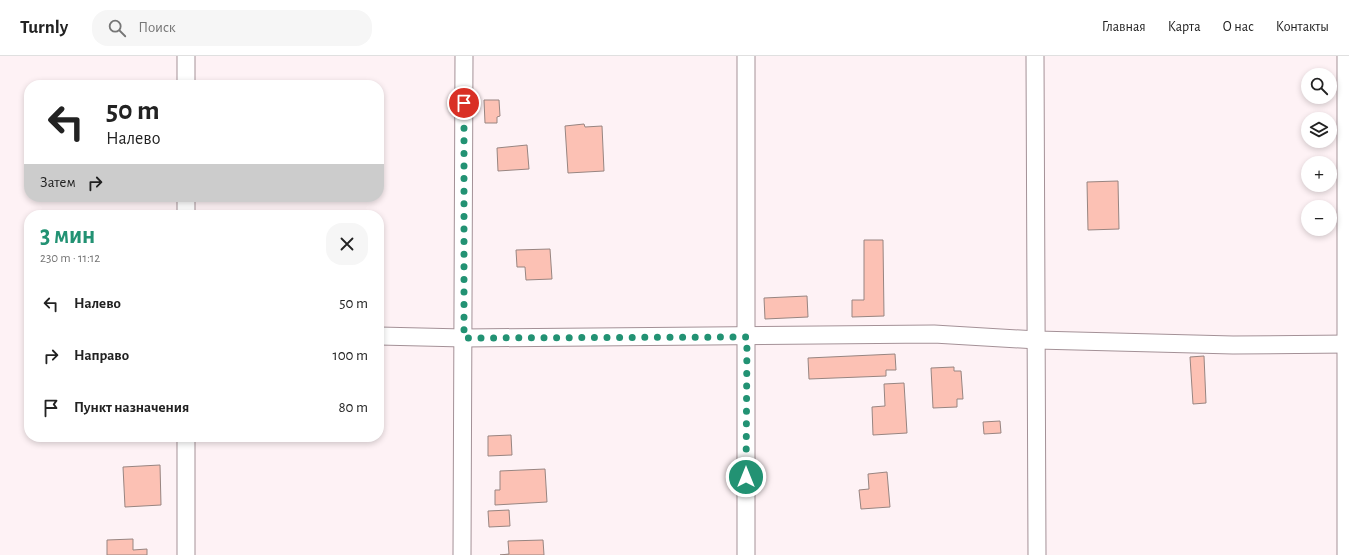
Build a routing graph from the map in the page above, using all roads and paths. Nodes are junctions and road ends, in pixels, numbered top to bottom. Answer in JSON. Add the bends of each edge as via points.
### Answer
{"nodes":[{"id":1,"x":186,"y":56,"type":"edge"},
{"id":2,"x":464,"y":56,"type":"edge"},
{"id":3,"x":746,"y":56,"type":"edge"},
{"id":4,"x":1035,"y":56,"type":"edge"},
{"id":5,"x":1346,"y":56,"type":"edge"},
{"id":6,"x":186,"y":80,"type":"edge"},
{"id":7,"x":384,"y":336,"type":"edge"},
{"id":8,"x":747,"y":337,"type":"junction"},
{"id":9,"x":464,"y":338,"type":"junction"},
{"id":10,"x":1037,"y":340,"type":"junction"},
{"id":11,"x":1348,"y":344,"type":"edge"},
{"id":12,"x":186,"y":442,"type":"edge"},
{"id":13,"x":186,"y":555,"type":"edge"},
{"id":14,"x":462,"y":555,"type":"edge"},
{"id":15,"x":746,"y":555,"type":"edge"},
{"id":16,"x":1037,"y":555,"type":"edge"},
{"id":17,"x":1346,"y":555,"type":"edge"}],
"edges":[{"from":1,"to":6,"type":"street"},
{"from":2,"to":9,"type":"street"},
{"from":3,"to":8,"type":"street"},
{"from":4,"to":10,"type":"street"},
{"from":5,"to":11,"type":"street"},
{"from":7,"to":9,"type":"street"},
{"from":8,"to":9,"type":"street"},
{"from":8,"to":10,"type":"street","via":[[934,334]]},
{"from":8,"to":15,"type":"street"},
{"from":9,"to":14,"type":"street"},
{"from":10,"to":11,"type":"street"},
{"from":10,"to":16,"type":"street"},
{"from":11,"to":17,"type":"street"},
{"from":12,"to":13,"type":"street"}]}
